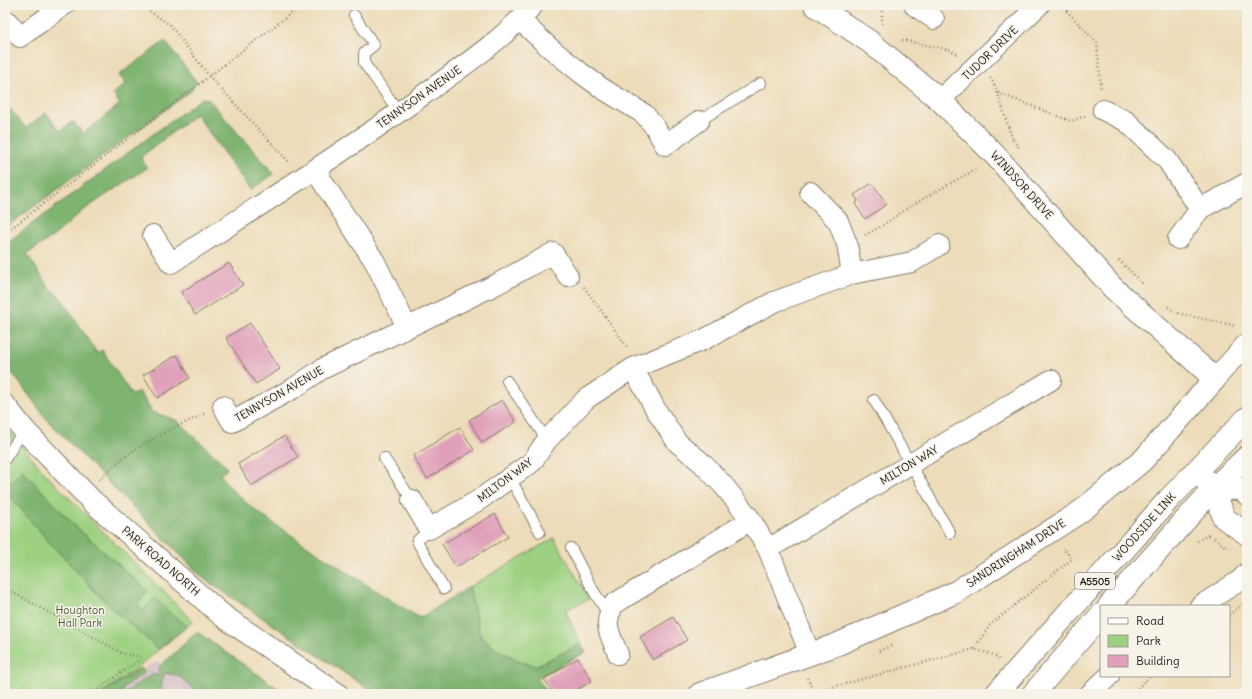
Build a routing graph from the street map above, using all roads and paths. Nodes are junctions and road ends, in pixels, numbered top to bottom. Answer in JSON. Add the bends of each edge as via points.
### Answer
{"nodes":[{"id":1,"x":64,"y":5,"type":"edge"},
{"id":2,"x":145,"y":5,"type":"edge"},
{"id":3,"x":302,"y":5,"type":"edge"},
{"id":4,"x":533,"y":5,"type":"edge"},
{"id":5,"x":815,"y":5,"type":"edge"},
{"id":6,"x":914,"y":5,"type":"edge"},
{"id":7,"x":1039,"y":5,"type":"edge"},
{"id":8,"x":1061,"y":5,"type":"edge"},
{"id":9,"x":354,"y":15,"type":"dead end"},
{"id":10,"x":934,"y":19,"type":"dead end"},
{"id":11,"x":520,"y":20,"type":"junction"},
{"id":12,"x":7,"y":21,"type":"dead end"},
{"id":13,"x":210,"y":77,"type":"junction"},
{"id":14,"x":761,"y":83,"type":"dead end"},
{"id":15,"x":998,"y":93,"type":"dead end"},
{"id":16,"x":940,"y":100,"type":"junction"},
{"id":17,"x":1103,"y":110,"type":"junction"},
{"id":18,"x":399,"y":112,"type":"junction"},
{"id":19,"x":699,"y":121,"type":"joint"},
{"id":20,"x":1013,"y":140,"type":"dead end"},
{"id":21,"x":1021,"y":150,"type":"dead end"},
{"id":22,"x":295,"y":168,"type":"dead end"},
{"id":23,"x":315,"y":170,"type":"junction"},
{"id":24,"x":1247,"y":183,"type":"edge"},
{"id":25,"x":810,"y":192,"type":"dead end"},
{"id":26,"x":1200,"y":209,"type":"junction"},
{"id":27,"x":5,"y":233,"type":"edge"},
{"id":28,"x":153,"y":235,"type":"dead end"},
{"id":29,"x":1178,"y":239,"type":"dead end"},
{"id":30,"x":939,"y":245,"type":"dead end"},
{"id":31,"x":1117,"y":258,"type":"dead end"},
{"id":32,"x":852,"y":274,"type":"junction"},
{"id":33,"x":568,"y":276,"type":"joint"},
{"id":34,"x":1147,"y":288,"type":"dead end"},
{"id":35,"x":1167,"y":306,"type":"dead end"},
{"id":36,"x":407,"y":326,"type":"junction"},
{"id":37,"x":1244,"y":335,"type":"edge"},
{"id":38,"x":633,"y":368,"type":"junction"},
{"id":39,"x":1216,"y":379,"type":"junction"},
{"id":40,"x":1050,"y":380,"type":"dead end"},
{"id":41,"x":506,"y":381,"type":"dead end"},
{"id":42,"x":874,"y":400,"type":"dead end"},
{"id":43,"x":5,"y":406,"type":"edge"},
{"id":44,"x":223,"y":406,"type":"joint"},
{"id":45,"x":1247,"y":418,"type":"edge"},
{"id":46,"x":24,"y":430,"type":"junction"},
{"id":47,"x":547,"y":440,"type":"junction"},
{"id":48,"x":1247,"y":456,"type":"edge"},
{"id":49,"x":384,"y":458,"type":"dead end"},
{"id":50,"x":5,"y":459,"type":"edge"},
{"id":51,"x":911,"y":464,"type":"junction"},
{"id":52,"x":1196,"y":471,"type":"junction"},
{"id":53,"x":510,"y":478,"type":"junction"},
{"id":54,"x":97,"y":482,"type":"dead end"},
{"id":55,"x":1214,"y":488,"type":"junction"},
{"id":56,"x":1247,"y":494,"type":"edge"},
{"id":57,"x":412,"y":500,"type":"joint"},
{"id":58,"x":751,"y":520,"type":"junction"},
{"id":59,"x":429,"y":529,"type":"junction"},
{"id":60,"x":540,"y":532,"type":"dead end"},
{"id":61,"x":950,"y":533,"type":"dead end"},
{"id":62,"x":1247,"y":534,"type":"edge"},
{"id":63,"x":1193,"y":543,"type":"dead end"},
{"id":64,"x":1062,"y":547,"type":"dead end"},
{"id":65,"x":571,"y":548,"type":"dead end"},
{"id":66,"x":768,"y":549,"type":"junction"},
{"id":67,"x":1233,"y":552,"type":"dead end"},
{"id":68,"x":1247,"y":573,"type":"edge"},
{"id":69,"x":5,"y":588,"type":"edge"},
{"id":70,"x":444,"y":589,"type":"dead end"},
{"id":71,"x":1247,"y":602,"type":"edge"},
{"id":72,"x":1110,"y":605,"type":"edge"},
{"id":73,"x":1202,"y":605,"type":"edge"},
{"id":74,"x":608,"y":614,"type":"junction"},
{"id":75,"x":1230,"y":614,"type":"edge"},
{"id":76,"x":1100,"y":616,"type":"edge"},
{"id":77,"x":974,"y":649,"type":"junction"},
{"id":78,"x":618,"y":654,"type":"dead end"},
{"id":79,"x":810,"y":654,"type":"junction"},
{"id":80,"x":1004,"y":662,"type":"dead end"},
{"id":81,"x":806,"y":677,"type":"dead end"},
{"id":82,"x":1108,"y":677,"type":"edge"},
{"id":83,"x":1149,"y":677,"type":"edge"},
{"id":84,"x":724,"y":689,"type":"edge"},
{"id":85,"x":91,"y":694,"type":"edge"},
{"id":86,"x":337,"y":694,"type":"edge"},
{"id":87,"x":700,"y":694,"type":"edge"},
{"id":88,"x":996,"y":694,"type":"edge"},
{"id":89,"x":1033,"y":694,"type":"edge"},
{"id":90,"x":1090,"y":694,"type":"edge"},
{"id":91,"x":1132,"y":694,"type":"edge"}],
"edges":[{"from":1,"to":12,"type":"street","via":[[20,37]]},
{"from":2,"to":13,"type":"path","via":[[148,10],[170,25]]},
{"from":3,"to":13,"type":"path"},
{"from":4,"to":11,"type":"street","name":"TENNYSON AVENUE"},
{"from":5,"to":16,"type":"street","name":"WINDSOR DRIVE","via":[[870,42]]},
{"from":6,"to":10,"type":"street"},
{"from":7,"to":16,"type":"street","name":"TUDOR DRIVE"},
{"from":8,"to":17,"type":"path","via":[[1097,43]]},
{"from":9,"to":18,"type":"lane","via":[[374,45],[364,53],[364,62]]},
{"from":11,"to":18,"type":"street","name":"TENNYSON AVENUE","via":[[479,54]]},
{"from":11,"to":19,"type":"street","via":[[550,48],[603,90],[644,114],[655,126],[665,145]]},
{"from":13,"to":22,"type":"path"},
{"from":13,"to":27,"type":"path"},
{"from":14,"to":19,"type":"lane"},
{"from":15,"to":17,"type":"path","via":[[1071,121]]},
{"from":16,"to":39,"type":"street","name":"WINDSOR DRIVE","via":[[1009,171],[1113,288]]},
{"from":17,"to":26,"type":"street","via":[[1126,122],[1167,160]]},
{"from":18,"to":23,"type":"street","name":"TENNYSON AVENUE"},
{"from":20,"to":21,"type":"path"},
{"from":23,"to":28,"type":"street","name":"TENNYSON AVENUE","via":[[171,263]]},
{"from":23,"to":36,"type":"street","via":[[375,262]]},
{"from":24,"to":26,"type":"street"},
{"from":25,"to":32,"type":"street","via":[[838,221],[847,244]]},
{"from":26,"to":29,"type":"street"},
{"from":30,"to":32,"type":"street","name":"MILTON WAY","via":[[912,262]]},
{"from":31,"to":34,"type":"path"},
{"from":32,"to":38,"type":"street","name":"MILTON WAY","via":[[774,302],[703,340]]},
{"from":33,"to":36,"type":"street","name":"TENNYSON AVENUE","via":[[553,253],[497,284]]},
{"from":33,"to":38,"type":"path","via":[[581,283],[630,351]]},
{"from":35,"to":37,"type":"path","via":[[1177,313]]},
{"from":36,"to":44,"type":"street","name":"TENNYSON AVENUE","via":[[322,369],[294,388],[232,422]]},
{"from":37,"to":39,"type":"street","name":"SANDRINGHAM DRIVE"},
{"from":38,"to":47,"type":"street","name":"MILTON WAY","via":[[586,399]]},
{"from":38,"to":58,"type":"street","via":[[656,410],[678,442],[724,486]]},
{"from":39,"to":79,"type":"street","name":"SANDRINGHAM DRIVE","via":[[1143,460],[1080,512],[956,592]]},
{"from":40,"to":51,"type":"street","name":"MILTON WAY"},
{"from":41,"to":47,"type":"lane"},
{"from":42,"to":51,"type":"lane"},
{"from":43,"to":46,"type":"street","name":"PARK ROAD NORTH"},
{"from":44,"to":54,"type":"path","via":[[146,441],[111,467]]},
{"from":45,"to":52,"type":"street","name":"WOODSIDE LINK","number":"A5505"},
{"from":46,"to":50,"type":"lane"},
{"from":46,"to":86,"type":"street","name":"PARK ROAD NORTH","via":[[92,501],[223,616]]},
{"from":47,"to":53,"type":"street","name":"MILTON WAY","via":[[532,462]]},
{"from":48,"to":55,"type":"street","number":"A5505"},
{"from":49,"to":57,"type":"lane"},
{"from":51,"to":61,"type":"lane"},
{"from":51,"to":66,"type":"street","name":"MILTON WAY"},
{"from":52,"to":55,"type":"street"},
{"from":52,"to":88,"type":"street","name":"WOODSIDE LINK","number":"A5505","via":[[1163,504]]},
{"from":53,"to":59,"type":"street","name":"MILTON WAY","via":[[479,500]]},
{"from":53,"to":60,"type":"lane"},
{"from":55,"to":56,"type":"street","via":[[1242,489]]},
{"from":55,"to":62,"type":"street","via":[[1224,518]]},
{"from":55,"to":72,"type":"street","number":"A5505"},
{"from":57,"to":59,"type":"street"},
{"from":58,"to":66,"type":"street"},
{"from":58,"to":74,"type":"street","via":[[614,604]]},
{"from":59,"to":70,"type":"lane","via":[[417,541]]},
{"from":63,"to":67,"type":"path","via":[[1210,534]]},
{"from":64,"to":77,"type":"path","via":[[1072,559],[990,625]]},
{"from":65,"to":74,"type":"lane","via":[[592,590]]},
{"from":66,"to":79,"type":"street"},
{"from":68,"to":73,"type":"street"},
{"from":69,"to":85,"type":"path","via":[[122,653],[142,658]]},
{"from":71,"to":75,"type":"path"},
{"from":74,"to":78,"type":"street","via":[[606,625]]},
{"from":76,"to":89,"type":"street"},
{"from":77,"to":80,"type":"path","via":[[994,655]]},
{"from":77,"to":81,"type":"path","via":[[814,692]]},
{"from":79,"to":84,"type":"street","name":"SANDRINGHAM DRIVE"},
{"from":82,"to":90,"type":"street"},
{"from":83,"to":91,"type":"path"},
{"from":84,"to":87,"type":"street","name":"SANDRINGHAM DRIVE"}]}
